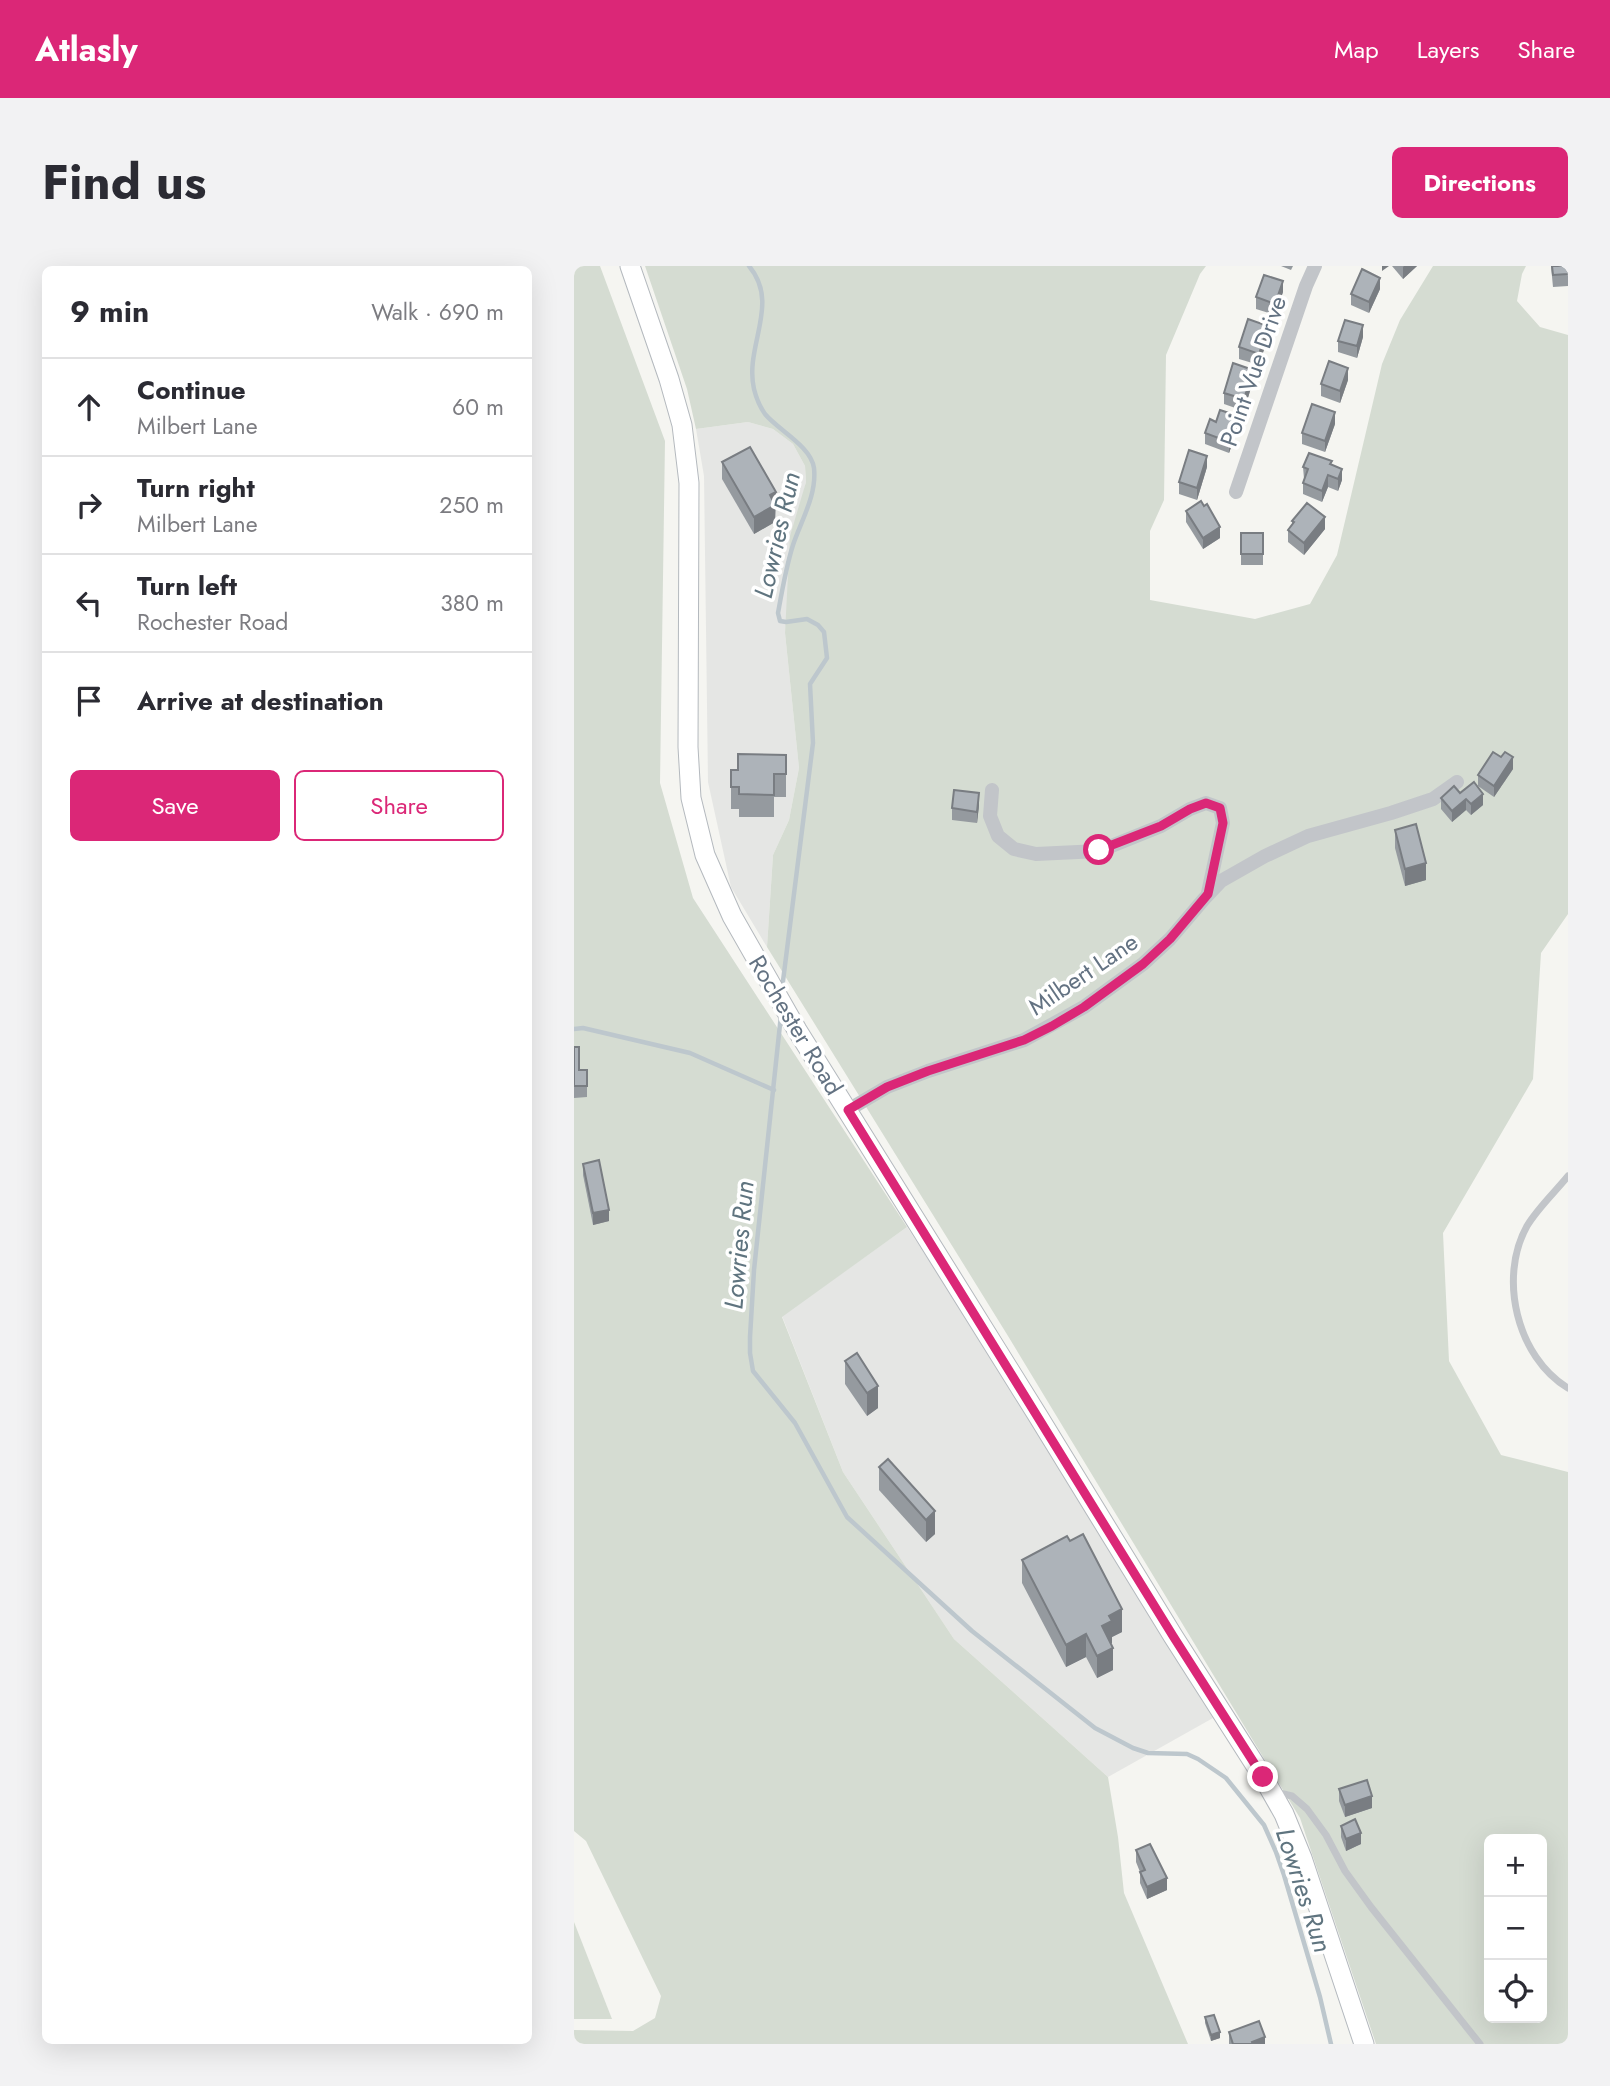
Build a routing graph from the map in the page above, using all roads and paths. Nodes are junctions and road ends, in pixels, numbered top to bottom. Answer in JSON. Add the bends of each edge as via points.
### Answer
{"nodes":[{"id":1,"x":630,"y":266,"type":"edge"},
{"id":2,"x":1315,"y":266,"type":"edge"},
{"id":3,"x":1236,"y":492,"type":"dead end"},
{"id":4,"x":1457,"y":782,"type":"dead end"},
{"id":5,"x":992,"y":790,"type":"dead end"},
{"id":6,"x":1208,"y":894,"type":"junction"},
{"id":7,"x":848,"y":1110,"type":"junction"},
{"id":8,"x":1568,"y":1176,"type":"edge"},
{"id":9,"x":1568,"y":1388,"type":"edge"},
{"id":10,"x":1271,"y":1791,"type":"junction"},
{"id":11,"x":1364,"y":2044,"type":"edge"},
{"id":12,"x":1480,"y":2044,"type":"edge"}],
"edges":[{"from":1,"to":7,"type":"street","name":"Rochester Road","via":[[682,425],[689,483],[688,747],[691,798],[705,855],[732,916]]},
{"from":2,"to":3,"type":"street","name":"Point Vue Drive"},
{"from":4,"to":6,"type":"street","name":"Milbert Lane","via":[[1433,799],[1308,836],[1221,881]]},
{"from":5,"to":6,"type":"street","name":"Milbert Lane","via":[[990,816],[998,836],[1014,849],[1036,854],[1099,850],[1206,803],[1220,808],[1223,823]]},
{"from":6,"to":7,"type":"street","name":"Milbert Lane","via":[[1143,964],[1073,1013],[1024,1040],[887,1087]]},
{"from":7,"to":10,"type":"street","name":"Rochester Road"},
{"from":8,"to":9,"type":"lane","via":[[1528,1226],[1513,1276],[1519,1323],[1533,1352],[1552,1378]]},
{"from":10,"to":11,"type":"street","name":"Rochester Road","via":[[1302,1858]]},
{"from":10,"to":12,"type":"lane","via":[[1292,1796],[1307,1809],[1371,1908]]}]}
